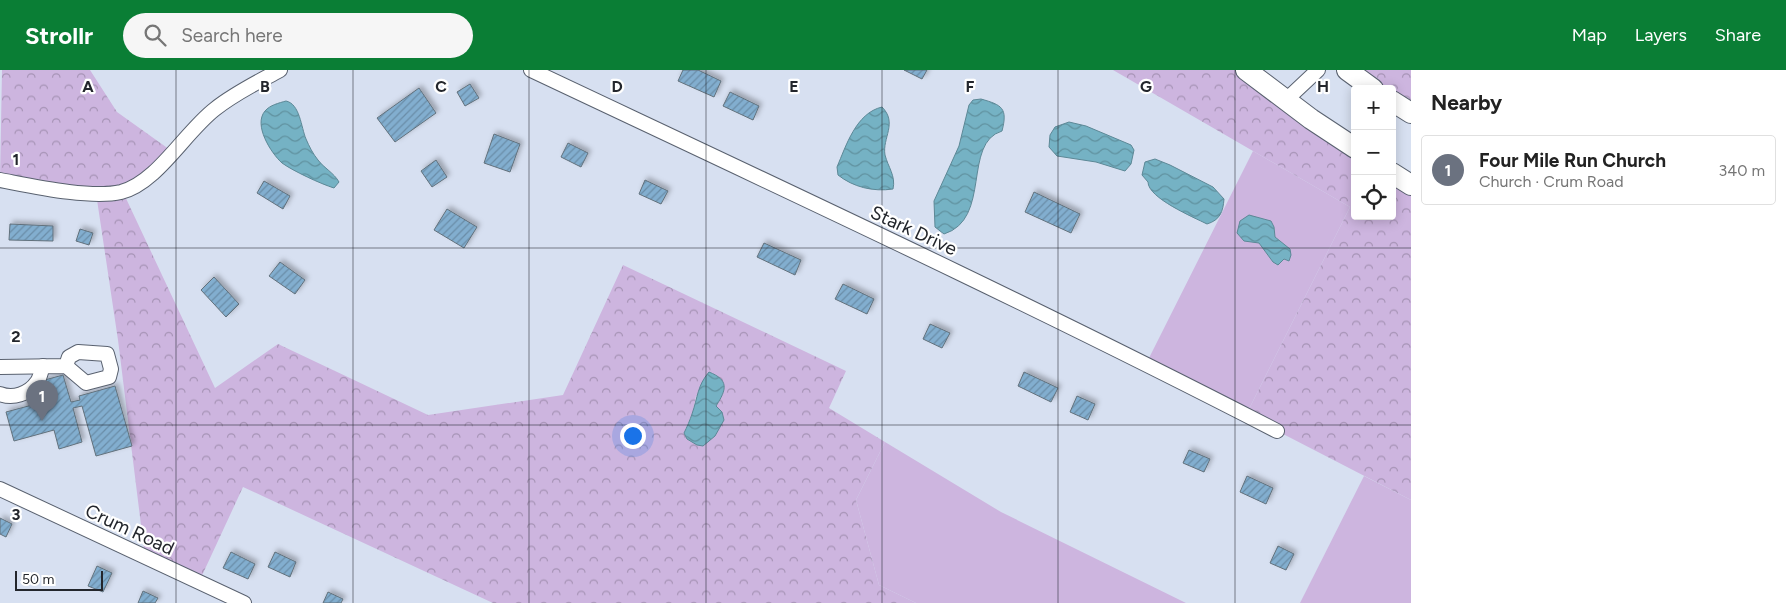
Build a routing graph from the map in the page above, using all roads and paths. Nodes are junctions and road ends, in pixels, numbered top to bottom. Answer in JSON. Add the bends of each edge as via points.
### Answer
{"nodes":[{"id":1,"x":280,"y":70,"type":"edge"},
{"id":2,"x":531,"y":70,"type":"edge"},
{"id":3,"x":1246,"y":70,"type":"edge"},
{"id":4,"x":1318,"y":70,"type":"edge"},
{"id":5,"x":1347,"y":70,"type":"edge"},
{"id":6,"x":1368,"y":85,"type":"edge"},
{"id":7,"x":1286,"y":100,"type":"junction"},
{"id":8,"x":1396,"y":104,"type":"edge"},
{"id":9,"x":1411,"y":113,"type":"edge"},
{"id":10,"x":1351,"y":145,"type":"edge"},
{"id":11,"x":1395,"y":175,"type":"edge"},
{"id":12,"x":0,"y":180,"type":"edge"},
{"id":13,"x":1411,"y":185,"type":"edge"},
{"id":14,"x":43,"y":366,"type":"junction"},
{"id":15,"x":66,"y":366,"type":"dead end"},
{"id":16,"x":0,"y":368,"type":"edge"},
{"id":17,"x":0,"y":394,"type":"edge"},
{"id":18,"x":1277,"y":430,"type":"dead end"},
{"id":19,"x":0,"y":489,"type":"edge"},
{"id":20,"x":239,"y":602,"type":"edge"}],
"edges":[{"from":1,"to":12,"type":"street","via":[[215,108],[186,135],[156,171],[122,192],[70,191]]},
{"from":2,"to":18,"type":"street","name":"Stark Drive","via":[[982,283]]},
{"from":3,"to":7,"type":"highway"},
{"from":4,"to":7,"type":"street"},
{"from":5,"to":6,"type":"highway"},
{"from":7,"to":10,"type":"highway"},
{"from":8,"to":9,"type":"highway"},
{"from":11,"to":13,"type":"highway"},
{"from":14,"to":15,"type":"street"},
{"from":14,"to":16,"type":"street"},
{"from":14,"to":17,"type":"street","via":[[38,381],[30,390],[18,395]]},
{"from":19,"to":20,"type":"street","name":"Crum Road"}]}
